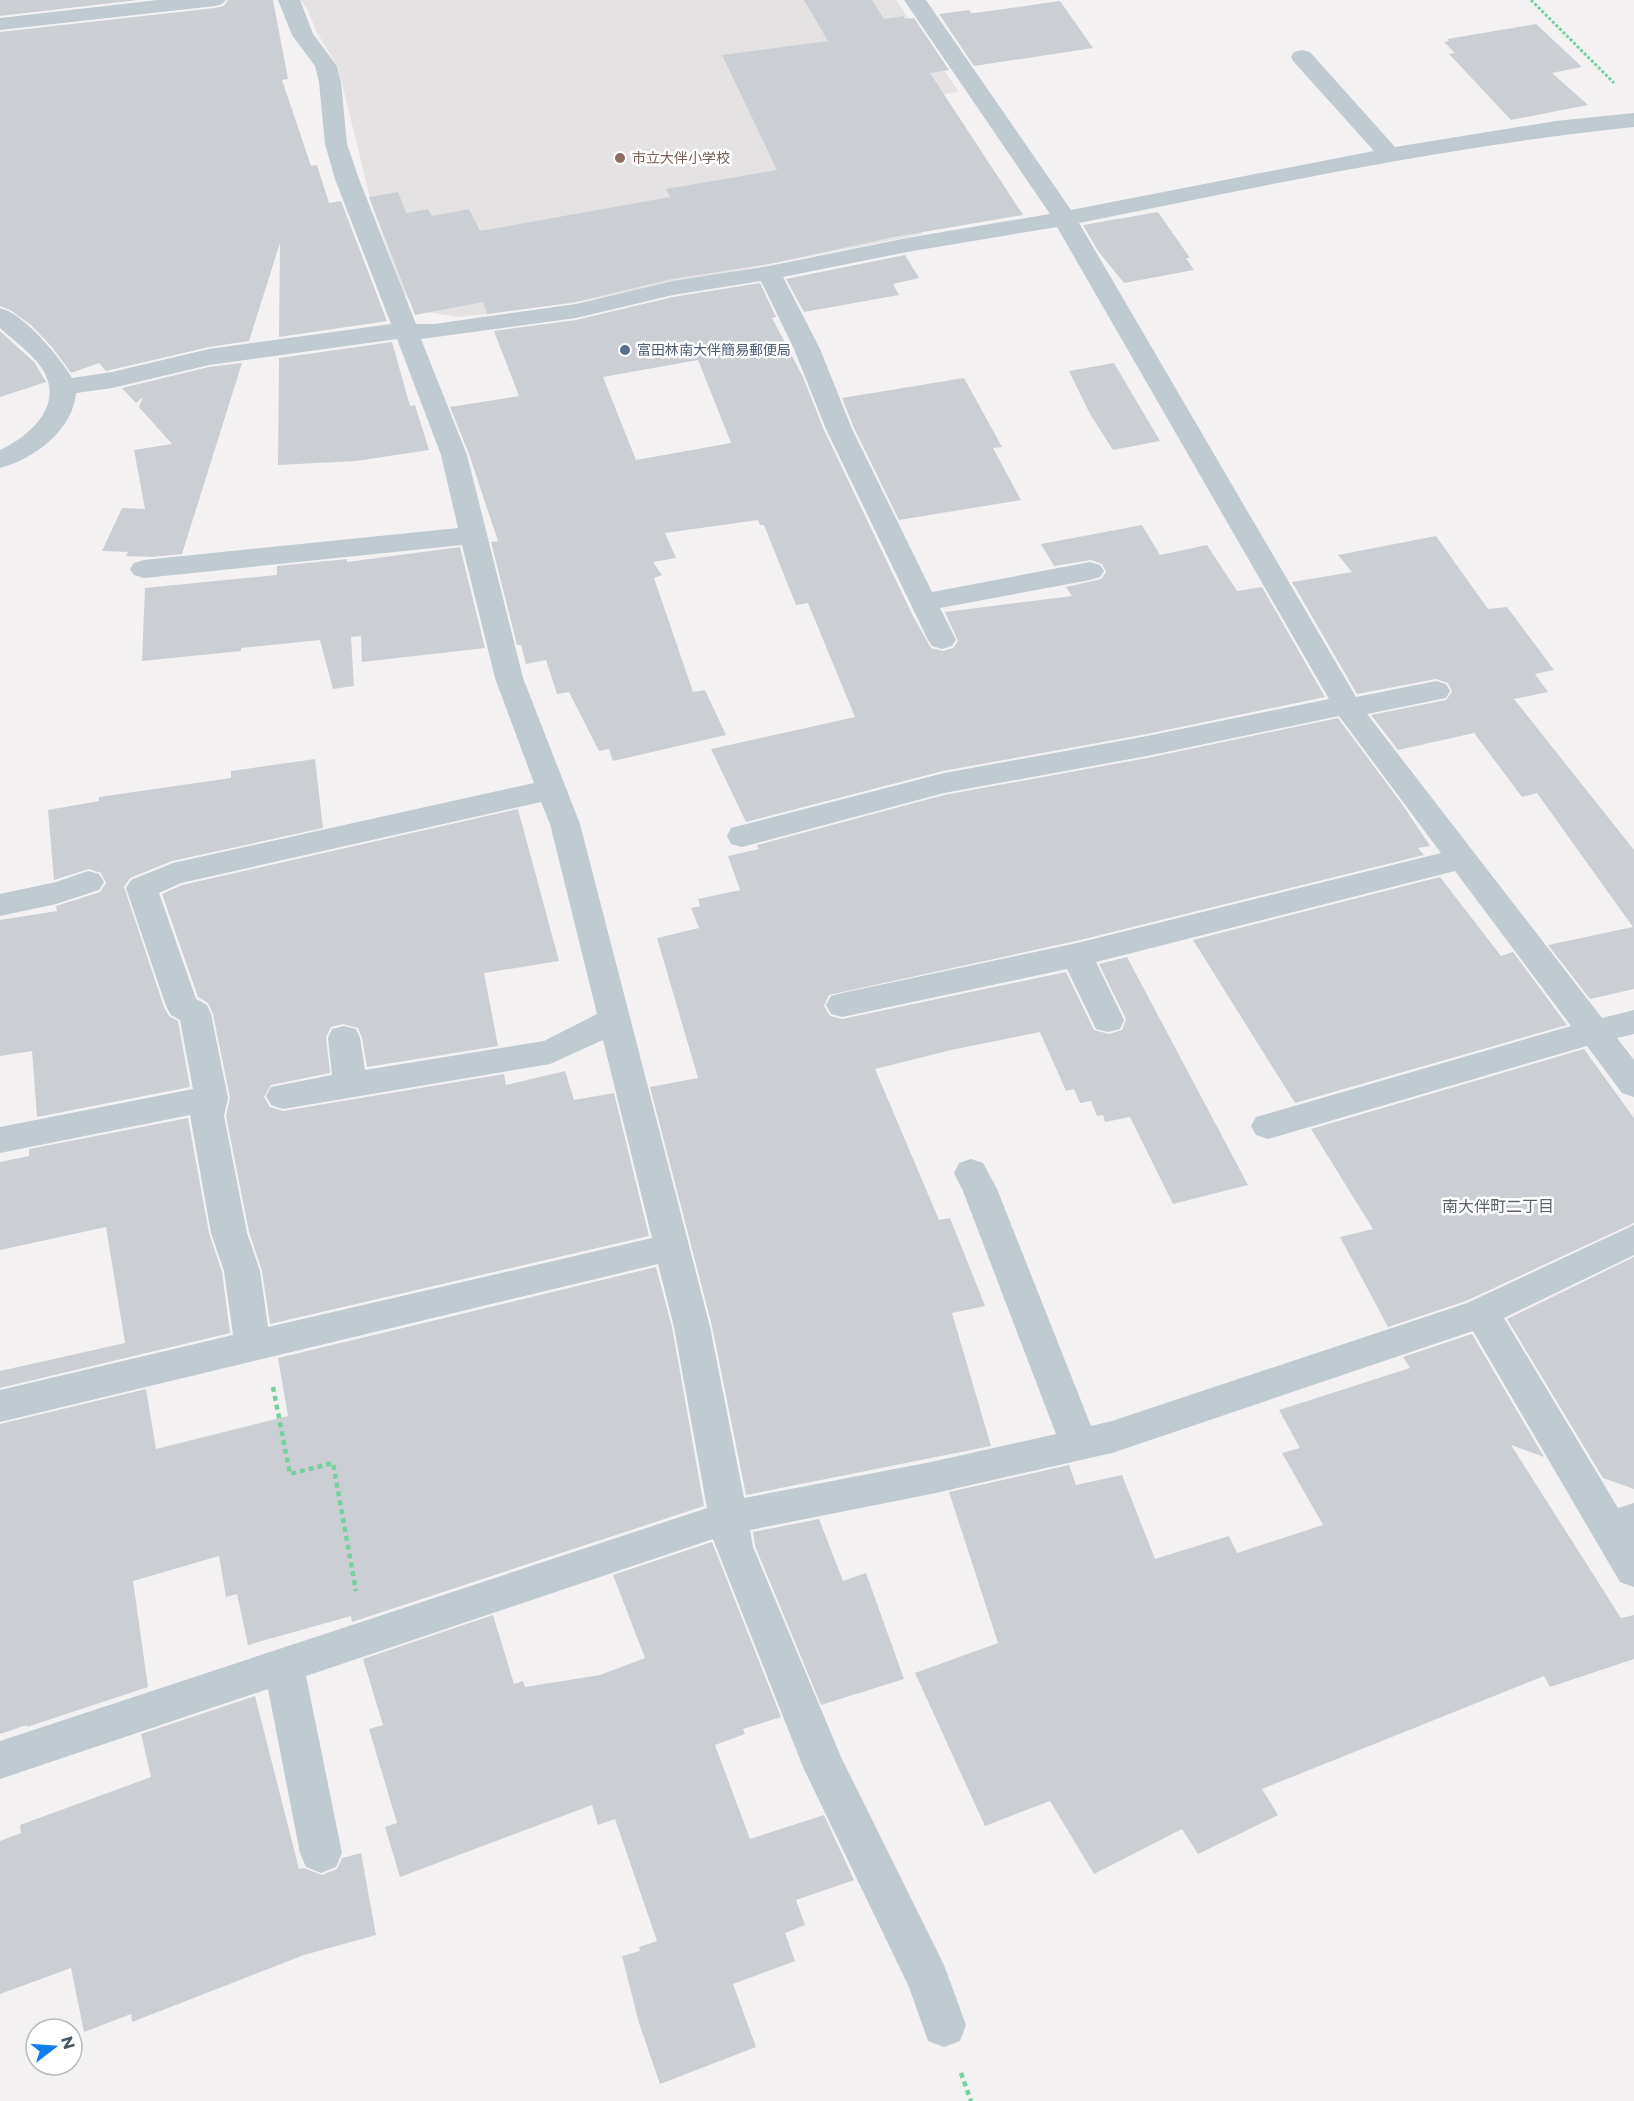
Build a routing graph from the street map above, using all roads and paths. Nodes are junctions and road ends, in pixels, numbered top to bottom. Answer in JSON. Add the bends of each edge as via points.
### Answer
{"nodes":[{"id":1,"x":215,"y":0,"type":"edge"},
{"id":2,"x":289,"y":0,"type":"edge"},
{"id":3,"x":915,"y":0,"type":"edge"},
{"id":4,"x":1530,"y":0,"type":"edge"},
{"id":5,"x":68,"y":8,"type":"edge"},
{"id":6,"x":0,"y":24,"type":"edge"},
{"id":7,"x":1302,"y":57,"type":"dead end"},
{"id":8,"x":1618,"y":87,"type":"dead end"},
{"id":9,"x":1634,"y":120,"type":"edge"},
{"id":10,"x":1390,"y":155,"type":"junction"},
{"id":11,"x":1064,"y":218,"type":"junction"},
{"id":12,"x":768,"y":273,"type":"junction"},
{"id":13,"x":0,"y":315,"type":"edge"},
{"id":14,"x":406,"y":332,"type":"junction"},
{"id":15,"x":63,"y":387,"type":"junction"},
{"id":16,"x":0,"y":460,"type":"edge"},
{"id":17,"x":473,"y":535,"type":"junction"},
{"id":18,"x":144,"y":569,"type":"dead end"},
{"id":19,"x":1090,"y":571,"type":"dead end"},
{"id":20,"x":924,"y":602,"type":"junction"},
{"id":21,"x":942,"y":640,"type":"dead end"},
{"id":22,"x":1436,"y":691,"type":"dead end"},
{"id":23,"x":1348,"y":707,"type":"junction"},
{"id":24,"x":552,"y":789,"type":"junction"},
{"id":25,"x":742,"y":836,"type":"dead end"},
{"id":26,"x":1461,"y":859,"type":"junction"},
{"id":27,"x":88,"y":882,"type":"dead end"},
{"id":28,"x":0,"y":904,"type":"edge"},
{"id":29,"x":1077,"y":955,"type":"junction"},
{"id":30,"x":842,"y":1005,"type":"dead end"},
{"id":31,"x":614,"y":1020,"type":"junction"},
{"id":32,"x":1108,"y":1020,"type":"dead end"},
{"id":33,"x":1634,"y":1022,"type":"edge"},
{"id":34,"x":1593,"y":1032,"type":"junction"},
{"id":35,"x":344,"y":1038,"type":"dead end"},
{"id":36,"x":350,"y":1084,"type":"junction"},
{"id":37,"x":1634,"y":1084,"type":"edge"},
{"id":38,"x":284,"y":1096,"type":"dead end"},
{"id":39,"x":211,"y":1098,"type":"junction"},
{"id":40,"x":1268,"y":1126,"type":"dead end"},
{"id":41,"x":0,"y":1140,"type":"edge"},
{"id":42,"x":971,"y":1173,"type":"dead end"},
{"id":43,"x":1634,"y":1239,"type":"edge"},
{"id":44,"x":672,"y":1247,"type":"junction"},
{"id":45,"x":1482,"y":1313,"type":"junction"},
{"id":46,"x":259,"y":1343,"type":"junction"},
{"id":47,"x":0,"y":1406,"type":"edge"},
{"id":48,"x":1079,"y":1444,"type":"junction"},
{"id":49,"x":728,"y":1518,"type":"junction"},
{"id":50,"x":1622,"y":1524,"type":"edge"},
{"id":51,"x":1634,"y":1570,"type":"edge"},
{"id":52,"x":365,"y":1639,"type":"junction"},
{"id":53,"x":284,"y":1666,"type":"junction"},
{"id":54,"x":0,"y":1760,"type":"edge"},
{"id":55,"x":321,"y":1853,"type":"dead end"},
{"id":56,"x":944,"y":2025,"type":"dead end"}],
"edges":[{"from":1,"to":5,"type":"street"},
{"from":2,"to":14,"type":"street","via":[[303,35],[326,66],[336,144],[346,179]]},
{"from":3,"to":11,"type":"street"},
{"from":4,"to":8,"type":"path"},
{"from":5,"to":6,"type":"street"},
{"from":7,"to":10,"type":"street"},
{"from":9,"to":10,"type":"street","via":[[1556,128]]},
{"from":10,"to":11,"type":"street"},
{"from":11,"to":12,"type":"street"},
{"from":11,"to":23,"type":"street"},
{"from":12,"to":14,"type":"street","via":[[674,288],[576,310]]},
{"from":12,"to":20,"type":"street"},
{"from":13,"to":15,"type":"street","via":[[51,364]]},
{"from":14,"to":15,"type":"street","via":[[209,357],[112,380]]},
{"from":14,"to":17,"type":"street","via":[[454,455]]},
{"from":15,"to":16,"type":"street","via":[[61,411],[42,434],[19,452]]},
{"from":17,"to":18,"type":"street"},
{"from":17,"to":24,"type":"street","via":[[509,678]]},
{"from":19,"to":20,"type":"street"},
{"from":20,"to":21,"type":"street"},
{"from":22,"to":23,"type":"street"},
{"from":23,"to":25,"type":"street","via":[[944,783]]},
{"from":23,"to":26,"type":"street"},
{"from":24,"to":31,"type":"street","via":[[565,824]]},
{"from":24,"to":39,"type":"street","via":[[173,874],[142,888],[182,1006],[195,1014]]},
{"from":26,"to":29,"type":"street"},
{"from":26,"to":34,"type":"street"},
{"from":27,"to":28,"type":"street","via":[[70,890]]},
{"from":29,"to":30,"type":"street"},
{"from":29,"to":32,"type":"street"},
{"from":31,"to":36,"type":"street","via":[[550,1052]]},
{"from":31,"to":44,"type":"street"},
{"from":33,"to":34,"type":"street"},
{"from":34,"to":37,"type":"street"},
{"from":34,"to":40,"type":"street"},
{"from":35,"to":36,"type":"street"},
{"from":36,"to":38,"type":"street"},
{"from":39,"to":41,"type":"street"},
{"from":39,"to":46,"type":"street","via":[[207,1116],[229,1233]]},
{"from":42,"to":48,"type":"street"},
{"from":43,"to":45,"type":"street"},
{"from":44,"to":46,"type":"street","via":[[320,1332]]},
{"from":44,"to":49,"type":"street","via":[[692,1327]]},
{"from":45,"to":48,"type":"street","via":[[1223,1401]]},
{"from":45,"to":50,"type":"street"},
{"from":46,"to":47,"type":"street"},
{"from":46,"to":52,"type":"path","via":[[290,1473],[333,1463]]},
{"from":48,"to":49,"type":"street"},
{"from":49,"to":52,"type":"street"},
{"from":49,"to":56,"type":"street","via":[[734,1547],[824,1767],[929,1980]]},
{"from":50,"to":51,"type":"street"},
{"from":52,"to":53,"type":"street"},
{"from":53,"to":54,"type":"street"},
{"from":53,"to":55,"type":"street"}]}
